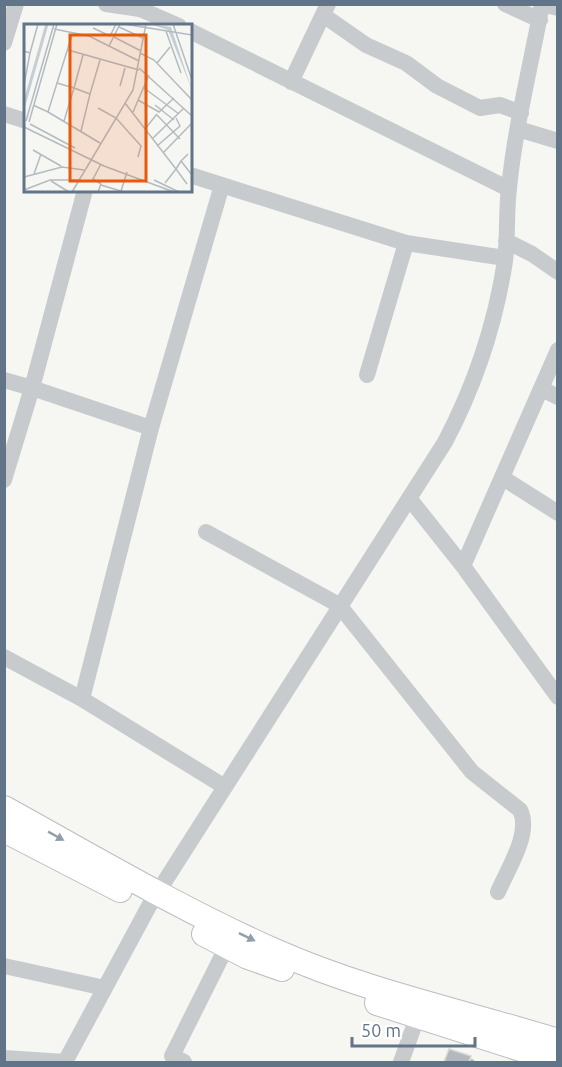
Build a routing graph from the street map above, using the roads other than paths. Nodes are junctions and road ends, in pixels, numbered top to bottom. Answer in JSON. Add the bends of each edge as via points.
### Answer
{"nodes":[{"id":1,"x":16,"y":4,"type":"edge"},
{"id":2,"x":106,"y":4,"type":"edge"},
{"id":3,"x":505,"y":4,"type":"edge"},
{"id":4,"x":558,"y":8,"type":"edge"},
{"id":5,"x":325,"y":10,"type":"edge"},
{"id":6,"x":540,"y":20,"type":"junction"},
{"id":7,"x":174,"y":24,"type":"edge"},
{"id":8,"x":192,"y":32,"type":"edge"},
{"id":9,"x":4,"y":43,"type":"edge"},
{"id":10,"x":291,"y":82,"type":"junction"},
{"id":11,"x":4,"y":114,"type":"edge"},
{"id":12,"x":24,"y":120,"type":"edge"},
{"id":13,"x":520,"y":121,"type":"junction"},
{"id":14,"x":558,"y":141,"type":"edge"},
{"id":15,"x":192,"y":176,"type":"edge"},
{"id":16,"x":222,"y":185,"type":"junction"},
{"id":17,"x":509,"y":189,"type":"junction"},
{"id":18,"x":84,"y":192,"type":"edge"},
{"id":19,"x":506,"y":241,"type":"junction"},
{"id":20,"x":406,"y":243,"type":"junction"},
{"id":21,"x":505,"y":258,"type":"junction"},
{"id":22,"x":558,"y":272,"type":"edge"},
{"id":23,"x":558,"y":350,"type":"edge"},
{"id":24,"x":367,"y":375,"type":"dead end"},
{"id":25,"x":4,"y":380,"type":"edge"},
{"id":26,"x":32,"y":388,"type":"junction"},
{"id":27,"x":542,"y":389,"type":"junction"},
{"id":28,"x":558,"y":397,"type":"edge"},
{"id":29,"x":151,"y":428,"type":"junction"},
{"id":30,"x":503,"y":478,"type":"junction"},
{"id":31,"x":4,"y":480,"type":"edge"},
{"id":32,"x":409,"y":498,"type":"junction"},
{"id":33,"x":558,"y":513,"type":"edge"},
{"id":34,"x":206,"y":532,"type":"dead end"},
{"id":35,"x":464,"y":566,"type":"junction"},
{"id":36,"x":339,"y":605,"type":"junction"},
{"id":37,"x":4,"y":657,"type":"edge"},
{"id":38,"x":555,"y":688,"type":"edge"},
{"id":39,"x":82,"y":699,"type":"junction"},
{"id":40,"x":225,"y":787,"type":"junction"},
{"id":41,"x":4,"y":807,"type":"edge"},
{"id":42,"x":4,"y":830,"type":"edge"},
{"id":43,"x":498,"y":892,"type":"dead end"},
{"id":44,"x":153,"y":899,"type":"junction"},
{"id":45,"x":227,"y":946,"type":"junction"},
{"id":46,"x":4,"y":966,"type":"edge"},
{"id":47,"x":105,"y":988,"type":"junction"},
{"id":48,"x":420,"y":1009,"type":"junction"},
{"id":49,"x":558,"y":1041,"type":"edge"},
{"id":50,"x":4,"y":1058,"type":"edge"},
{"id":51,"x":175,"y":1060,"type":"edge"},
{"id":52,"x":558,"y":1061,"type":"edge"},
{"id":53,"x":65,"y":1062,"type":"edge"},
{"id":54,"x":401,"y":1062,"type":"edge"}],
"edges":[{"from":1,"to":9,"type":"street"},
{"from":2,"to":7,"type":"street","via":[[140,9]]},
{"from":3,"to":6,"type":"street"},
{"from":4,"to":6,"type":"street","via":[[543,4]]},
{"from":5,"to":10,"type":"street"},
{"from":5,"to":13,"type":"street","via":[[360,41],[406,63],[437,86],[480,108],[500,105]]},
{"from":6,"to":13,"type":"street"},
{"from":8,"to":10,"type":"street"},
{"from":10,"to":17,"type":"street"},
{"from":11,"to":12,"type":"street"},
{"from":13,"to":14,"type":"street"},
{"from":13,"to":17,"type":"street"},
{"from":15,"to":16,"type":"street"},
{"from":16,"to":20,"type":"street"},
{"from":16,"to":29,"type":"street"},
{"from":17,"to":19,"type":"street"},
{"from":18,"to":26,"type":"street"},
{"from":19,"to":21,"type":"street"},
{"from":19,"to":22,"type":"street"},
{"from":20,"to":21,"type":"street"},
{"from":20,"to":24,"type":"street"},
{"from":21,"to":32,"type":"street","via":[[499,298],[477,374],[445,442]]},
{"from":23,"to":27,"type":"street"},
{"from":25,"to":26,"type":"street"},
{"from":26,"to":29,"type":"street"},
{"from":26,"to":31,"type":"street"},
{"from":27,"to":28,"type":"street"},
{"from":27,"to":30,"type":"street"},
{"from":29,"to":39,"type":"street"},
{"from":30,"to":33,"type":"street"},
{"from":30,"to":35,"type":"street"},
{"from":32,"to":35,"type":"street"},
{"from":32,"to":36,"type":"street"},
{"from":34,"to":36,"type":"street"},
{"from":35,"to":38,"type":"street"},
{"from":36,"to":40,"type":"street"},
{"from":36,"to":43,"type":"street","via":[[472,772],[524,817],[524,829]]},
{"from":37,"to":39,"type":"street"},
{"from":39,"to":40,"type":"street"},
{"from":40,"to":44,"type":"street"},
{"from":41,"to":44,"type":"street","one_way":true},
{"from":42,"to":44,"type":"street"},
{"from":44,"to":45,"type":"street"},
{"from":44,"to":47,"type":"street"},
{"from":44,"to":48,"type":"street","one_way":true},
{"from":45,"to":48,"type":"street","via":[[248,957]]},
{"from":45,"to":51,"type":"street"},
{"from":46,"to":47,"type":"street"},
{"from":47,"to":53,"type":"street"},
{"from":48,"to":49,"type":"street"},
{"from":48,"to":52,"type":"street"},
{"from":48,"to":54,"type":"street"},
{"from":50,"to":53,"type":"street"}]}
